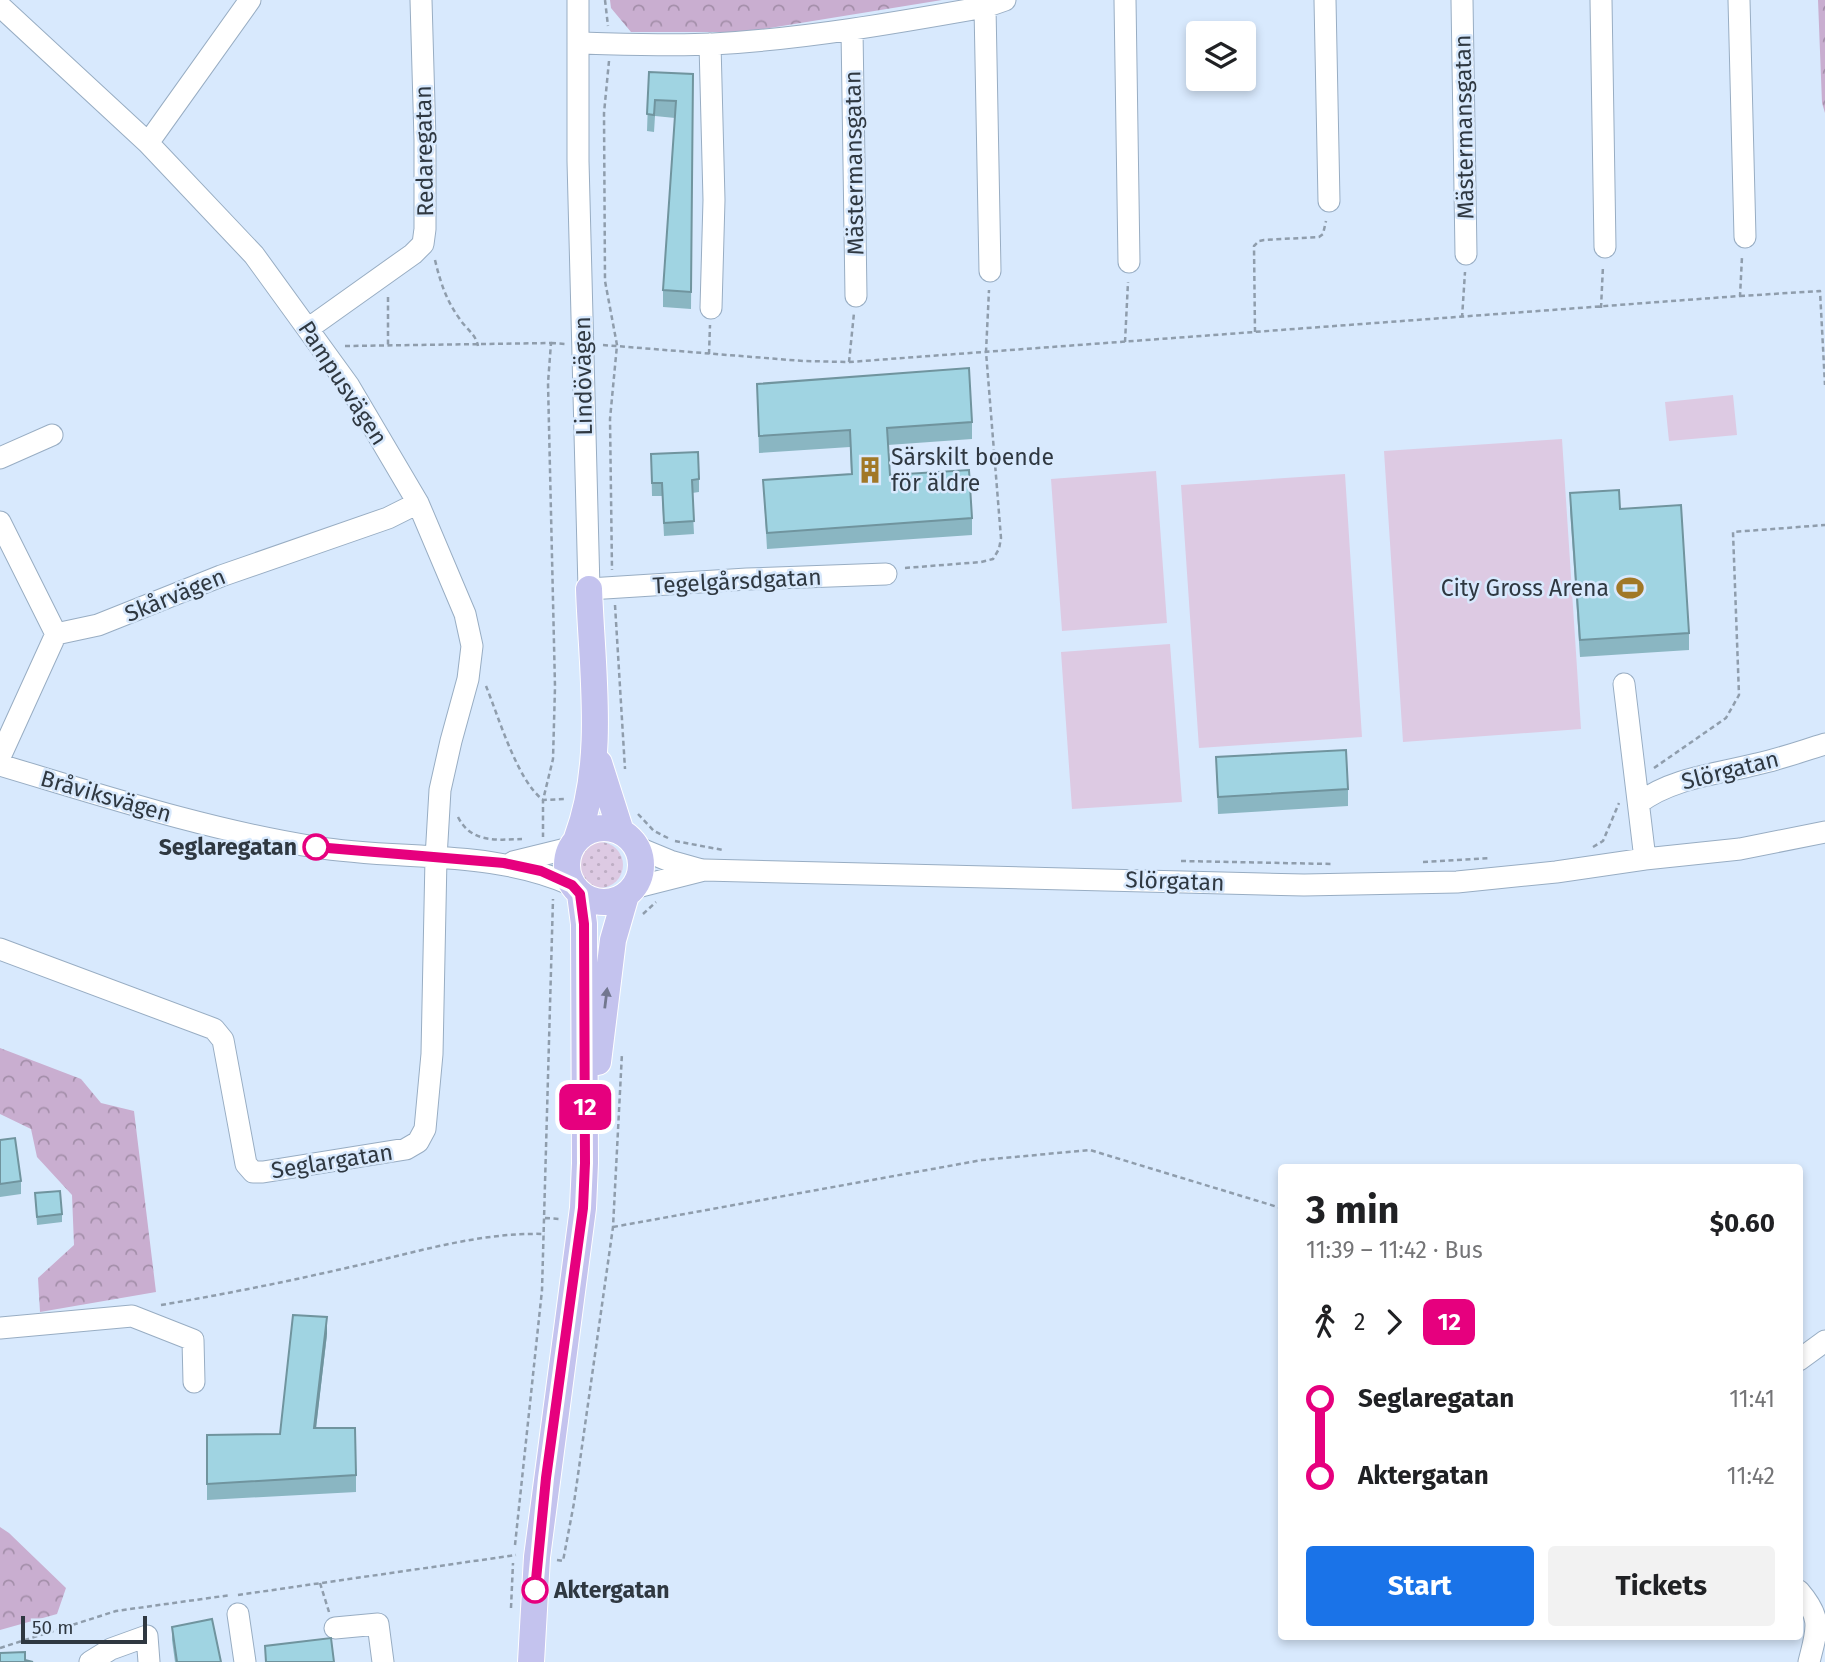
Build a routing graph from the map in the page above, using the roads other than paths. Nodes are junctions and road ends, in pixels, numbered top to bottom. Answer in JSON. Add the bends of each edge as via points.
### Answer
{"nodes":[{"id":1,"x":250,"y":0,"type":"edge"},
{"id":2,"x":421,"y":0,"type":"edge"},
{"id":3,"x":578,"y":0,"type":"edge"},
{"id":4,"x":1125,"y":0,"type":"edge"},
{"id":5,"x":1325,"y":0,"type":"edge"},
{"id":6,"x":1462,"y":0,"type":"edge"},
{"id":7,"x":1601,"y":0,"type":"edge"},
{"id":8,"x":1739,"y":0,"type":"edge"},
{"id":9,"x":995,"y":4,"type":"edge"},
{"id":10,"x":0,"y":6,"type":"edge"},
{"id":11,"x":852,"y":30,"type":"junction"},
{"id":12,"x":578,"y":43,"type":"junction"},
{"id":13,"x":710,"y":44,"type":"junction"},
{"id":14,"x":148,"y":143,"type":"junction"},
{"id":15,"x":1329,"y":201,"type":"road end"},
{"id":16,"x":1745,"y":237,"type":"road end"},
{"id":17,"x":1605,"y":247,"type":"road end"},
{"id":18,"x":1466,"y":254,"type":"road end"},
{"id":19,"x":1129,"y":262,"type":"road end"},
{"id":20,"x":990,"y":271,"type":"road end"},
{"id":21,"x":856,"y":296,"type":"road end"},
{"id":22,"x":710,"y":308,"type":"road end"},
{"id":23,"x":309,"y":328,"type":"junction"},
{"id":24,"x":52,"y":435,"type":"dead end"},
{"id":25,"x":0,"y":458,"type":"edge"},
{"id":26,"x":418,"y":503,"type":"junction"},
{"id":27,"x":0,"y":522,"type":"edge"},
{"id":28,"x":886,"y":574,"type":"road end"},
{"id":29,"x":601,"y":589,"type":"junction"},
{"id":30,"x":56,"y":634,"type":"junction"},
{"id":31,"x":1624,"y":684,"type":"dead end"},
{"id":32,"x":1825,"y":744,"type":"edge"},
{"id":33,"x":0,"y":757,"type":"edge"},
{"id":34,"x":0,"y":765,"type":"edge"},
{"id":35,"x":1637,"y":795,"type":"junction"},
{"id":36,"x":599,"y":798,"type":"junction"},
{"id":37,"x":1825,"y":832,"type":"edge"},
{"id":38,"x":629,"y":839,"type":"junction"},
{"id":39,"x":574,"y":843,"type":"junction"},
{"id":40,"x":436,"y":858,"type":"junction"},
{"id":41,"x":1645,"y":859,"type":"junction"},
{"id":42,"x":504,"y":863,"type":"junction"},
{"id":43,"x":704,"y":870,"type":"junction"},
{"id":44,"x":630,"y":891,"type":"junction"},
{"id":45,"x":568,"y":892,"type":"junction"},
{"id":46,"x":0,"y":948,"type":"edge"},
{"id":47,"x":585,"y":1163,"type":"junction"},
{"id":48,"x":0,"y":1328,"type":"edge"},
{"id":49,"x":1825,"y":1341,"type":"edge"},
{"id":50,"x":1803,"y":1357,"type":"edge"},
{"id":51,"x":194,"y":1382,"type":"dead end"},
{"id":52,"x":1803,"y":1596,"type":"edge"},
{"id":53,"x":238,"y":1614,"type":"dead end"},
{"id":54,"x":335,"y":1629,"type":"road end"},
{"id":55,"x":533,"y":1653,"type":"edge"},
{"id":56,"x":90,"y":1662,"type":"edge"},
{"id":57,"x":149,"y":1662,"type":"edge"},
{"id":58,"x":245,"y":1662,"type":"edge"},
{"id":59,"x":383,"y":1662,"type":"edge"},
{"id":60,"x":1809,"y":1662,"type":"edge"}],
"edges":[{"from":1,"to":14,"type":"street"},
{"from":2,"to":23,"type":"street","name":"Redaregatan","via":[[423,244]]},
{"from":3,"to":12,"type":"street","name":"Lindövägen"},
{"from":4,"to":19,"type":"street"},
{"from":5,"to":15,"type":"street"},
{"from":6,"to":18,"type":"street","name":"Mästermansgatan"},
{"from":7,"to":17,"type":"street"},
{"from":8,"to":16,"type":"street"},
{"from":9,"to":11,"type":"street"},
{"from":9,"to":20,"type":"street"},
{"from":10,"to":14,"type":"street","name":"Pampusvägen"},
{"from":11,"to":13,"type":"street"},
{"from":11,"to":21,"type":"street","name":"Mästermansgatan"},
{"from":12,"to":13,"type":"street"},
{"from":12,"to":29,"type":"street","name":"Lindövägen","via":[[583,344]]},
{"from":13,"to":22,"type":"street","via":[[714,200]]},
{"from":14,"to":23,"type":"street","name":"Pampusvägen","via":[[254,255]]},
{"from":23,"to":26,"type":"street","name":"Pampusvägen"},
{"from":24,"to":25,"type":"street"},
{"from":26,"to":30,"type":"street","name":"Skårvägen","via":[[98,625]]},
{"from":26,"to":40,"type":"street","name":"Pampusvägen","via":[[465,614],[472,646],[440,790]]},
{"from":27,"to":30,"type":"street"},
{"from":28,"to":29,"type":"street","name":"Tegelgårsdgatan"},
{"from":29,"to":36,"type":"main road","name":"Lindövägen","via":[[595,752]]},
{"from":30,"to":33,"type":"street"},
{"from":31,"to":35,"type":"street"},
{"from":32,"to":35,"type":"street","name":"Slörgatan"},
{"from":34,"to":40,"type":"street","name":"Bråviksvägen","via":[[200,824],[316,847]]},
{"from":35,"to":41,"type":"street"},
{"from":36,"to":38,"type":"main road","name":"Lindövägen"},
{"from":36,"to":39,"type":"main road"},
{"from":37,"to":41,"type":"street","name":"Slörgatan","via":[[1740,849]]},
{"from":38,"to":39,"type":"main road","via":[[599,828],[587,831]]},
{"from":38,"to":43,"type":"street","name":"Slörgatan","via":[[670,860]]},
{"from":38,"to":44,"type":"main road","via":[[641,868]]},
{"from":39,"to":42,"type":"street","name":"Bråviksvägen"},
{"from":39,"to":45,"type":"main road","via":[[567,860]]},
{"from":40,"to":42,"type":"street","name":"Bråviksvägen"},
{"from":40,"to":46,"type":"street","name":"Seglargatan","via":[[432,1054],[425,1129],[407,1149],[253,1171],[246,1164],[223,1040],[214,1029]]},
{"from":41,"to":43,"type":"street","name":"Slörgatan","via":[[1457,882],[1304,885]]},
{"from":42,"to":45,"type":"street","name":"Bråviksvägen","via":[[541,871]]},
{"from":43,"to":44,"type":"street","name":"Slörgatan"},
{"from":44,"to":45,"type":"main road","via":[[615,901],[603,902]]},
{"from":47,"to":44,"type":"main road","one_way":true,"via":[[613,940]]},
{"from":45,"to":47,"type":"main road","via":[[584,924]]},
{"from":47,"to":55,"type":"main road","via":[[583,1208],[526,1556]]},
{"from":48,"to":51,"type":"street","via":[[132,1316],[193,1340]]},
{"from":49,"to":50,"type":"street"},
{"from":52,"to":60,"type":"street","via":[[1813,1608],[1816,1632]]},
{"from":53,"to":58,"type":"street"},
{"from":54,"to":59,"type":"street","via":[[378,1624]]},
{"from":56,"to":57,"type":"street","via":[[147,1636]]}]}
